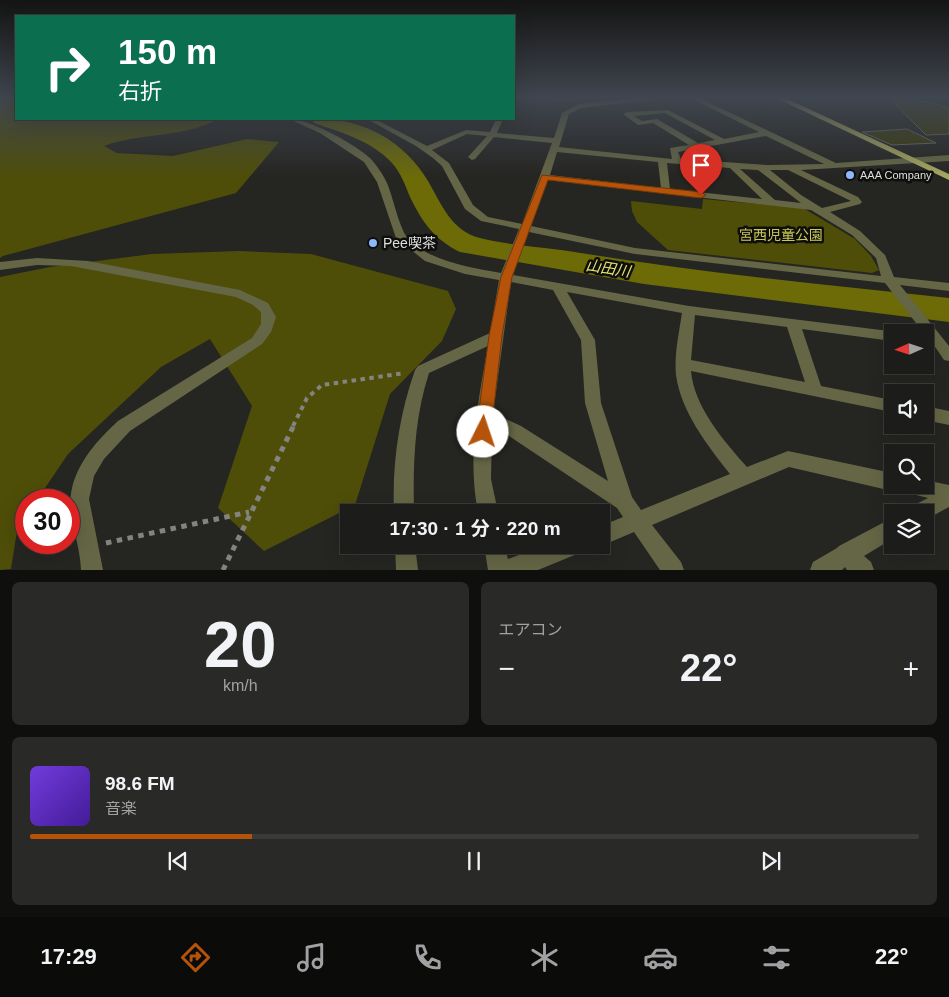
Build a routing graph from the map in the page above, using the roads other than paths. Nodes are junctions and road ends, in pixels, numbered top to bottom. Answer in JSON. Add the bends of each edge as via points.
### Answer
{"nodes":[{"id":1,"x":304,"y":124,"type":"edge"},
{"id":2,"x":379,"y":124,"type":"edge"},
{"id":3,"x":497,"y":124,"type":"edge"},
{"id":4,"x":562,"y":124,"type":"edge"},
{"id":5,"x":658,"y":124,"type":"edge"},
{"id":6,"x":690,"y":124,"type":"edge"},
{"id":7,"x":746,"y":124,"type":"edge"},
{"id":8,"x":834,"y":124,"type":"edge"},
{"id":9,"x":493,"y":134,"type":"junction"},
{"id":10,"x":768,"y":134,"type":"junction"},
{"id":11,"x":722,"y":141,"type":"junction"},
{"id":12,"x":555,"y":145,"type":"junction"},
{"id":13,"x":697,"y":146,"type":"junction"},
{"id":14,"x":426,"y":149,"type":"junction"},
{"id":15,"x":472,"y":158,"type":"dead end"},
{"id":16,"x":908,"y":158,"type":"junction"},
{"id":17,"x":949,"y":158,"type":"edge"},
{"id":18,"x":662,"y":159,"type":"junction"},
{"id":19,"x":677,"y":161,"type":"junction"},
{"id":20,"x":731,"y":165,"type":"junction"},
{"id":21,"x":834,"y":166,"type":"junction"},
{"id":22,"x":760,"y":167,"type":"junction"},
{"id":23,"x":788,"y":168,"type":"junction"},
{"id":24,"x":545,"y":177,"type":"junction"},
{"id":25,"x":949,"y":177,"type":"edge"},
{"id":26,"x":666,"y":191,"type":"junction"},
{"id":27,"x":772,"y":203,"type":"junction"},
{"id":28,"x":819,"y":210,"type":"junction"},
{"id":29,"x":524,"y":232,"type":"junction"},
{"id":30,"x":0,"y":266,"type":"edge"},
{"id":31,"x":508,"y":272,"type":"junction"},
{"id":32,"x":892,"y":283,"type":"junction"},
{"id":33,"x":557,"y":286,"type":"junction"},
{"id":34,"x":949,"y":287,"type":"edge"},
{"id":35,"x":689,"y":310,"type":"junction"},
{"id":36,"x":793,"y":323,"type":"junction"},
{"id":37,"x":884,"y":335,"type":"edge"},
{"id":38,"x":496,"y":336,"type":"junction"},
{"id":39,"x":935,"y":339,"type":"edge"},
{"id":40,"x":949,"y":356,"type":"edge"},
{"id":41,"x":684,"y":364,"type":"junction"},
{"id":42,"x":815,"y":390,"type":"junction"},
{"id":43,"x":884,"y":404,"type":"edge"},
{"id":44,"x":934,"y":415,"type":"edge"},
{"id":45,"x":484,"y":416,"type":"junction"},
{"id":46,"x":949,"y":418,"type":"edge"},
{"id":47,"x":744,"y":478,"type":"junction"},
{"id":48,"x":884,"y":480,"type":"edge"},
{"id":49,"x":934,"y":492,"type":"edge"},
{"id":50,"x":949,"y":496,"type":"edge"},
{"id":51,"x":624,"y":502,"type":"junction"},
{"id":52,"x":404,"y":504,"type":"edge"},
{"id":53,"x":487,"y":504,"type":"edge"},
{"id":54,"x":934,"y":505,"type":"edge"},
{"id":55,"x":639,"y":522,"type":"junction"},
{"id":56,"x":884,"y":532,"type":"edge"},
{"id":57,"x":610,"y":533,"type":"edge"},
{"id":58,"x":846,"y":553,"type":"junction"},
{"id":59,"x":406,"y":554,"type":"edge"},
{"id":60,"x":496,"y":554,"type":"edge"},
{"id":61,"x":552,"y":554,"type":"edge"},
{"id":62,"x":92,"y":570,"type":"edge"},
{"id":63,"x":407,"y":570,"type":"edge"},
{"id":64,"x":499,"y":570,"type":"edge"},
{"id":65,"x":508,"y":570,"type":"edge"},
{"id":66,"x":673,"y":570,"type":"edge"},
{"id":67,"x":821,"y":570,"type":"edge"},
{"id":68,"x":863,"y":570,"type":"edge"}],
"edges":[{"from":1,"to":31,"type":"street","via":[[323,131],[367,160],[382,182],[402,238],[422,254],[470,271]]},
{"from":2,"to":14,"type":"street"},
{"from":3,"to":9,"type":"street"},
{"from":4,"to":12,"type":"street"},
{"from":5,"to":13,"type":"street"},
{"from":6,"to":11,"type":"street"},
{"from":7,"to":10,"type":"street"},
{"from":8,"to":16,"type":"main road"},
{"from":9,"to":12,"type":"street"},
{"from":9,"to":14,"type":"street","via":[[463,133]]},
{"from":9,"to":15,"type":"street"},
{"from":10,"to":11,"type":"street"},
{"from":10,"to":21,"type":"street"},
{"from":11,"to":13,"type":"street"},
{"from":12,"to":18,"type":"street"},
{"from":12,"to":24,"type":"street"},
{"from":13,"to":19,"type":"street","via":[[673,150]]},
{"from":14,"to":29,"type":"street","via":[[446,165],[469,207],[485,219]]},
{"from":16,"to":17,"type":"street"},
{"from":16,"to":21,"type":"street"},
{"from":16,"to":25,"type":"main road"},
{"from":18,"to":19,"type":"street"},
{"from":18,"to":26,"type":"street"},
{"from":19,"to":20,"type":"street"},
{"from":20,"to":22,"type":"street"},
{"from":20,"to":27,"type":"street"},
{"from":21,"to":23,"type":"street"},
{"from":22,"to":23,"type":"street"},
{"from":22,"to":28,"type":"street","via":[[798,198]]},
{"from":23,"to":28,"type":"street","via":[[857,202]]},
{"from":24,"to":26,"type":"street"},
{"from":24,"to":29,"type":"street"},
{"from":26,"to":27,"type":"street"},
{"from":27,"to":28,"type":"street"},
{"from":28,"to":32,"type":"street","via":[[856,232],[881,257]]},
{"from":29,"to":31,"type":"street"},
{"from":29,"to":32,"type":"street","via":[[635,251]]},
{"from":30,"to":62,"type":"street","via":[[57,260],[102,268],[240,294],[259,302],[270,315],[265,332],[257,341],[124,426],[93,458],[84,476],[81,495]]},
{"from":31,"to":33,"type":"street"},
{"from":31,"to":38,"type":"street"},
{"from":32,"to":34,"type":"street"},
{"from":32,"to":39,"type":"street"},
{"from":33,"to":35,"type":"street"},
{"from":33,"to":51,"type":"street","via":[[588,340],[593,403]]},
{"from":35,"to":36,"type":"street"},
{"from":35,"to":41,"type":"street"},
{"from":36,"to":37,"type":"street"},
{"from":36,"to":42,"type":"street"},
{"from":38,"to":45,"type":"street"},
{"from":38,"to":52,"type":"street","via":[[423,370],[408,425]]},
{"from":39,"to":40,"type":"street"},
{"from":41,"to":42,"type":"street"},
{"from":41,"to":47,"type":"street","via":[[684,377],[700,414]]},
{"from":42,"to":43,"type":"street"},
{"from":44,"to":46,"type":"street"},
{"from":45,"to":51,"type":"street","via":[[515,431]]},
{"from":45,"to":53,"type":"street","via":[[482,479]]},
{"from":47,"to":48,"type":"street","via":[[788,459]]},
{"from":47,"to":55,"type":"street"},
{"from":49,"to":50,"type":"street"},
{"from":50,"to":54,"type":"street"},
{"from":51,"to":55,"type":"street"},
{"from":55,"to":57,"type":"street"},
{"from":55,"to":66,"type":"street"},
{"from":56,"to":58,"type":"street"},
{"from":58,"to":67,"type":"street"},
{"from":58,"to":68,"type":"street"},
{"from":59,"to":63,"type":"street"},
{"from":60,"to":64,"type":"street"},
{"from":61,"to":65,"type":"street"}]}
